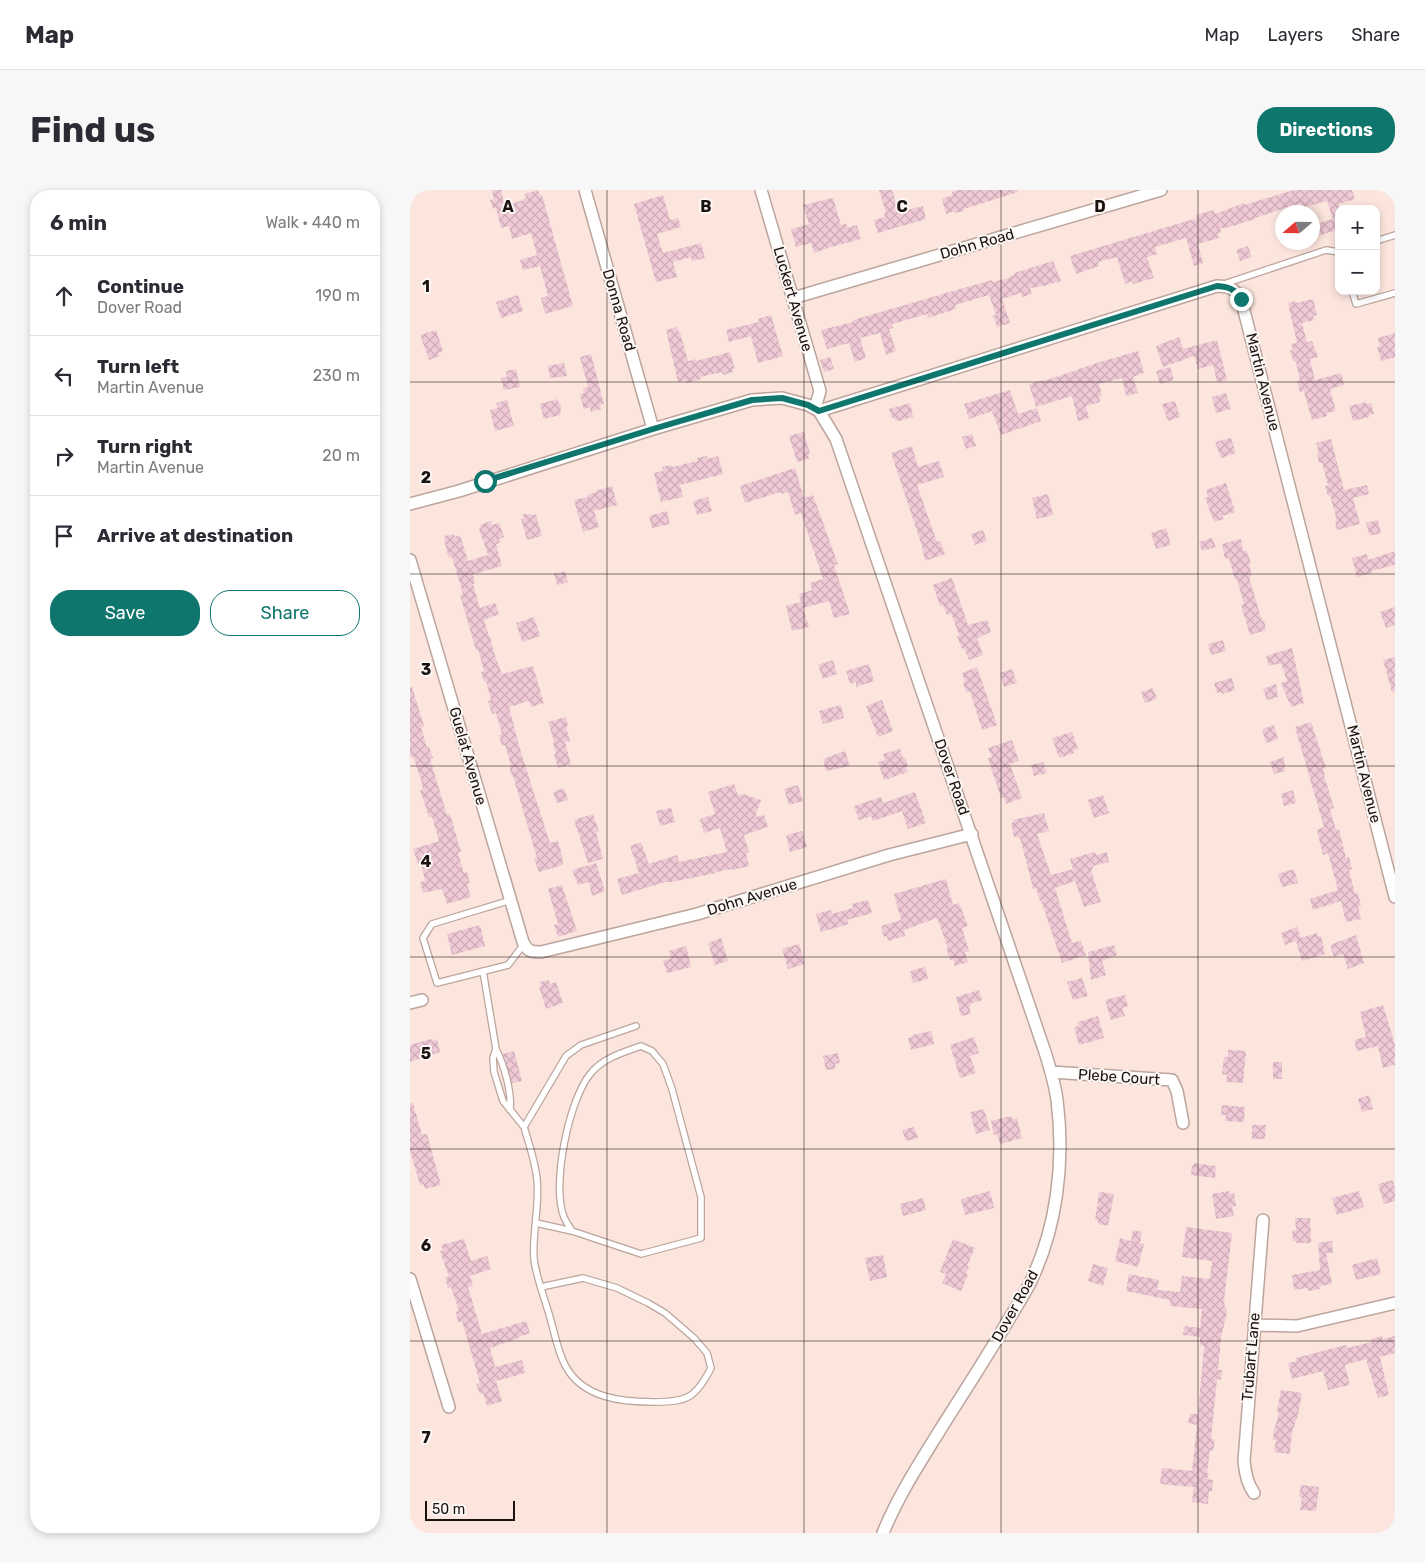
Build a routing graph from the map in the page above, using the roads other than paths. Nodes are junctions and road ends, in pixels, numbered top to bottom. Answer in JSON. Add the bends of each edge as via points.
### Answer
{"nodes":[{"id":1,"x":585,"y":190,"type":"edge"},
{"id":2,"x":761,"y":190,"type":"edge"},
{"id":3,"x":1161,"y":190,"type":"edge"},
{"id":4,"x":1395,"y":235,"type":"edge"},
{"id":5,"x":1380,"y":240,"type":"edge"},
{"id":6,"x":1335,"y":251,"type":"edge"},
{"id":7,"x":1217,"y":286,"type":"junction"},
{"id":8,"x":1395,"y":293,"type":"edge"},
{"id":9,"x":1353,"y":295,"type":"edge"},
{"id":10,"x":793,"y":298,"type":"junction"},
{"id":11,"x":817,"y":410,"type":"junction"},
{"id":12,"x":653,"y":429,"type":"junction"},
{"id":13,"x":410,"y":504,"type":"edge"},
{"id":14,"x":410,"y":560,"type":"edge"},
{"id":15,"x":972,"y":834,"type":"junction"},
{"id":16,"x":1395,"y":897,"type":"edge"},
{"id":17,"x":511,"y":900,"type":"junction"},
{"id":18,"x":527,"y":947,"type":"junction"},
{"id":19,"x":483,"y":971,"type":"junction"},
{"id":20,"x":422,"y":1000,"type":"dead end"},
{"id":21,"x":410,"y":1003,"type":"edge"},
{"id":22,"x":636,"y":1026,"type":"dead end"},
{"id":23,"x":1051,"y":1072,"type":"junction"},
{"id":24,"x":1183,"y":1123,"type":"dead end"},
{"id":25,"x":524,"y":1127,"type":"junction"},
{"id":26,"x":1264,"y":1220,"type":"dead end"},
{"id":27,"x":536,"y":1223,"type":"junction"},
{"id":28,"x":572,"y":1231,"type":"junction"},
{"id":29,"x":410,"y":1279,"type":"edge"},
{"id":30,"x":541,"y":1286,"type":"junction"},
{"id":31,"x":1395,"y":1303,"type":"edge"},
{"id":32,"x":1254,"y":1325,"type":"junction"},
{"id":33,"x":449,"y":1407,"type":"dead end"},
{"id":34,"x":1254,"y":1493,"type":"dead end"},
{"id":35,"x":883,"y":1533,"type":"edge"}],
"edges":[{"from":1,"to":12,"type":"street","name":"Donna Road"},
{"from":2,"to":10,"type":"street","name":"Luckert Avenue"},
{"from":3,"to":10,"type":"street","name":"Dohn Road"},
{"from":4,"to":5,"type":"lane"},
{"from":6,"to":7,"type":"lane","via":[[1326,250]]},
{"from":7,"to":11,"type":"street"},
{"from":7,"to":16,"type":"street","name":"Martin Avenue","via":[[1228,286],[1241,299]]},
{"from":8,"to":9,"type":"lane","via":[[1356,304]]},
{"from":10,"to":11,"type":"street","name":"Luckert Avenue","via":[[820,391]]},
{"from":11,"to":12,"type":"street","via":[[782,398],[752,400]]},
{"from":11,"to":15,"type":"street","name":"Dover Road","via":[[844,457]]},
{"from":12,"to":13,"type":"street"},
{"from":14,"to":17,"type":"street","name":"Guelat Avenue"},
{"from":15,"to":18,"type":"street","name":"Dohn Avenue","via":[[889,855],[697,914],[541,952]]},
{"from":15,"to":23,"type":"street","name":"Dover Road"},
{"from":17,"to":18,"type":"street","name":"Guelat Avenue"},
{"from":17,"to":19,"type":"lane","via":[[432,924],[424,938],[437,983]]},
{"from":18,"to":19,"type":"lane","via":[[508,965]]},
{"from":19,"to":25,"type":"lane","via":[[496,1049],[494,1072],[503,1101]]},
{"from":20,"to":21,"type":"street"},
{"from":22,"to":25,"type":"lane","via":[[581,1045],[566,1056]]},
{"from":23,"to":24,"type":"street","name":"Plebe Court","via":[[1172,1080]]},
{"from":23,"to":35,"type":"street","name":"Dover Road","via":[[1057,1099],[1060,1151],[1052,1219],[1042,1255],[1029,1286],[905,1486]]},
{"from":25,"to":27,"type":"lane","via":[[537,1180]]},
{"from":26,"to":32,"type":"street","name":"Trubart Lane"},
{"from":27,"to":28,"type":"lane"},
{"from":27,"to":30,"type":"lane","via":[[534,1260]]},
{"from":28,"to":28,"type":"lane","via":[[641,1254],[701,1238],[701,1197],[672,1089],[663,1064],[652,1050],[641,1046],[602,1063],[591,1072],[577,1096],[560,1173],[564,1217]]},
{"from":29,"to":33,"type":"street"},
{"from":30,"to":30,"type":"lane","via":[[564,1364],[574,1380],[594,1393],[619,1401],[675,1402],[693,1395],[704,1382],[711,1368],[706,1353],[665,1313],[617,1288],[583,1278]]},
{"from":31,"to":32,"type":"street","via":[[1297,1326]]},
{"from":32,"to":34,"type":"street","name":"Trubart Lane","via":[[1244,1461],[1244,1471]]}]}
